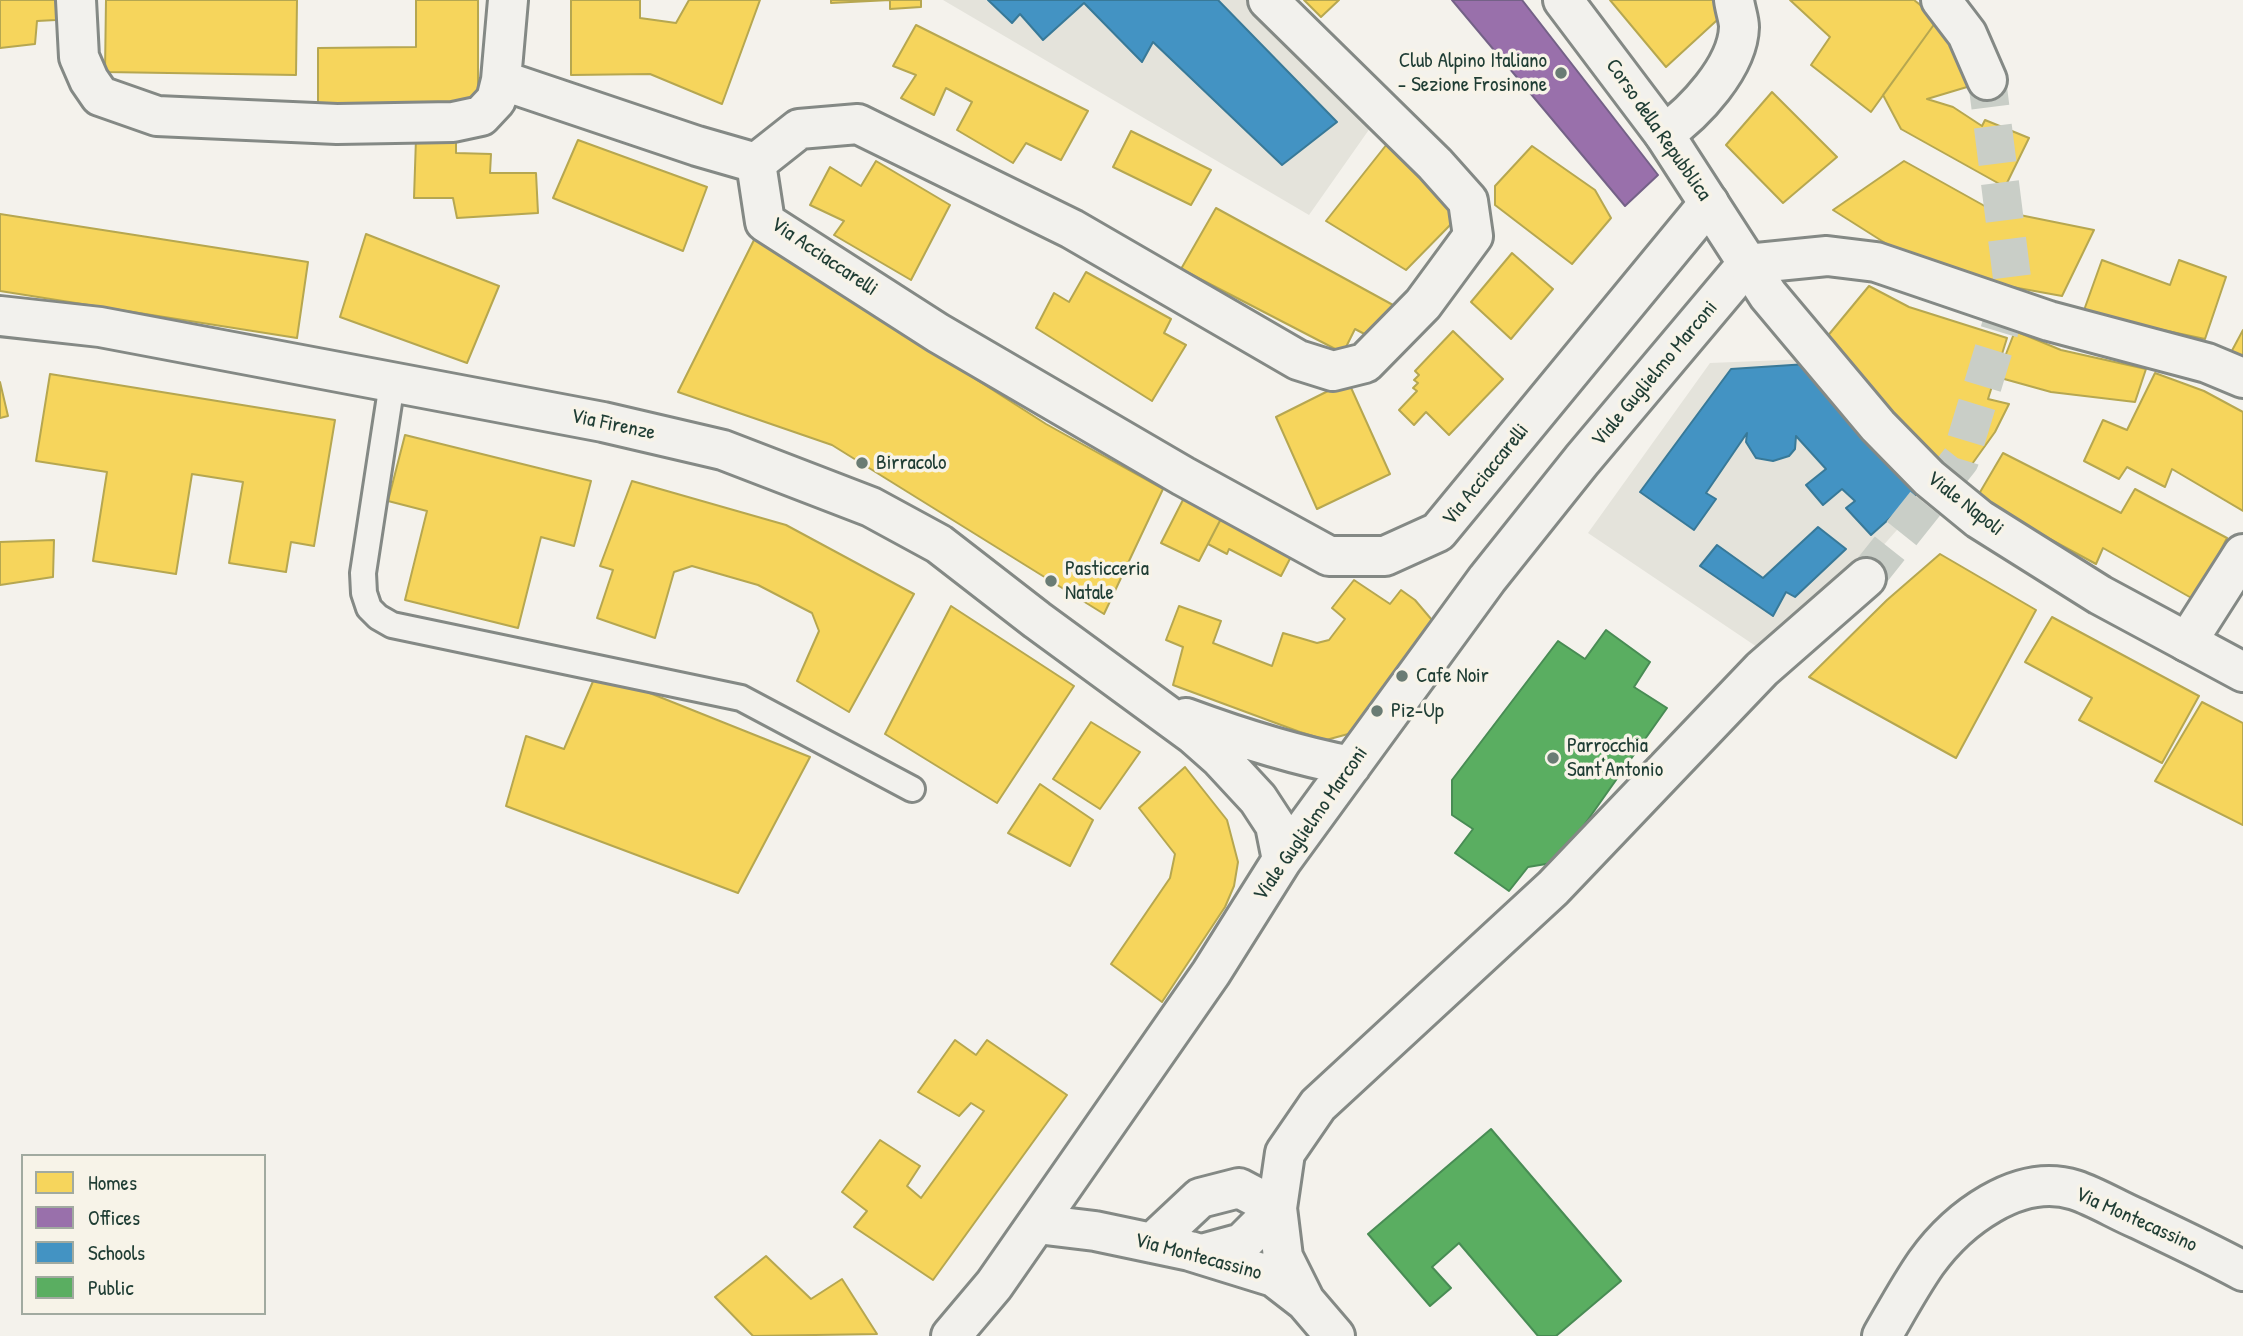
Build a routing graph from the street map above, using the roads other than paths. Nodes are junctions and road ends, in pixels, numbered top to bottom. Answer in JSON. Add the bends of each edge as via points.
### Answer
{"nodes":[{"id":1,"x":76,"y":0,"type":"edge"},
{"id":2,"x":508,"y":0,"type":"edge"},
{"id":3,"x":1268,"y":0,"type":"edge"},
{"id":4,"x":1563,"y":0,"type":"edge"},
{"id":5,"x":1734,"y":0,"type":"edge"},
{"id":6,"x":1941,"y":0,"type":"edge"},
{"id":7,"x":501,"y":80,"type":"junction"},
{"id":8,"x":1987,"y":80,"type":"tunnel mouth"},
{"id":9,"x":1664,"y":134,"type":"junction"},
{"id":10,"x":756,"y":163,"type":"junction"},
{"id":11,"x":1709,"y":203,"type":"junction"},
{"id":12,"x":1747,"y":264,"type":"junction"},
{"id":13,"x":0,"y":316,"type":"edge"},
{"id":14,"x":2243,"y":378,"type":"edge"},
{"id":15,"x":392,"y":383,"type":"junction"},
{"id":16,"x":2243,"y":554,"type":"edge"},
{"id":17,"x":1866,"y":578,"type":"tunnel mouth"},
{"id":18,"x":2187,"y":642,"type":"junction"},
{"id":19,"x":2243,"y":672,"type":"edge"},
{"id":20,"x":1157,"y":708,"type":"junction"},
{"id":21,"x":1351,"y":765,"type":"junction"},
{"id":22,"x":912,"y":789,"type":"dead end"},
{"id":23,"x":1282,"y":860,"type":"junction"},
{"id":24,"x":1277,"y":1208,"type":"junction"},
{"id":25,"x":1037,"y":1223,"type":"junction"},
{"id":26,"x":1152,"y":1243,"type":"junction"},
{"id":27,"x":1202,"y":1254,"type":"junction"},
{"id":28,"x":2243,"y":1271,"type":"edge"},
{"id":29,"x":1306,"y":1300,"type":"junction"},
{"id":30,"x":951,"y":1336,"type":"edge"},
{"id":31,"x":1335,"y":1336,"type":"edge"},
{"id":32,"x":1882,"y":1336,"type":"edge"}],
"edges":[{"from":1,"to":7,"type":"street","via":[[79,57],[100,96],[157,116],[337,124],[453,122],[481,116],[496,100]]},
{"from":2,"to":7,"type":"street"},
{"from":3,"to":10,"type":"street","via":[[1468,201],[1473,236],[1423,303],[1365,363],[1333,371],[1298,360],[1072,229],[858,124],[800,129]]},
{"from":4,"to":9,"type":"street","name":"Corso della Repubblica"},
{"from":5,"to":9,"type":"street","via":[[1739,28],[1733,52],[1703,99]]},
{"from":6,"to":8,"type":"street","via":[[1967,34]]},
{"from":7,"to":10,"type":"street"},
{"from":9,"to":11,"type":"street","name":"Corso della Repubblica"},
{"from":10,"to":11,"type":"street","name":"Via Acciaccarelli","via":[[765,222],[938,333],[1329,556],[1385,556],[1438,532]]},
{"from":11,"to":12,"type":"street","name":"Corso della Repubblica"},
{"from":12,"to":14,"type":"street","via":[[1827,256],[1876,262],[2049,321],[2207,363]]},
{"from":12,"to":18,"type":"street","name":"Viale Napoli","via":[[1870,416],[1929,478],[1979,519],[2100,595]]},
{"from":12,"to":21,"type":"street","name":"Viale Guglielmo Marconi","via":[[1487,579]]},
{"from":13,"to":15,"type":"street","name":"Via Firenze","via":[[100,327]]},
{"from":15,"to":20,"type":"street","name":"Via Firenze","via":[[603,422],[723,450],[871,507],[939,544]]},
{"from":15,"to":22,"type":"lane","via":[[363,573],[369,608],[378,617],[424,633],[741,698]]},
{"from":16,"to":18,"type":"street"},
{"from":17,"to":24,"type":"street","via":[[1762,669],[1553,888],[1318,1105],[1284,1153]]},
{"from":18,"to":19,"type":"street","name":"Viale Napoli"},
{"from":20,"to":21,"type":"street","via":[[1263,745]]},
{"from":20,"to":23,"type":"street","via":[[1220,758],[1258,799],[1275,825]]},
{"from":21,"to":23,"type":"street","name":"Viale Guglielmo Marconi"},
{"from":23,"to":25,"type":"street","name":"Viale Guglielmo Marconi","via":[[1211,973]]},
{"from":24,"to":26,"type":"street","via":[[1239,1188],[1200,1198]]},
{"from":24,"to":27,"type":"street","via":[[1242,1243]]},
{"from":24,"to":29,"type":"street","via":[[1283,1257]]},
{"from":25,"to":26,"type":"street","name":"Via Montecassino"},
{"from":25,"to":30,"type":"street","name":"Viale Guglielmo Marconi"},
{"from":26,"to":27,"type":"street","name":"Via Montecassino"},
{"from":27,"to":29,"type":"street","name":"Via Montecassino","via":[[1273,1277]]},
{"from":28,"to":32,"type":"street","name":"Via Montecassino","via":[[2073,1190],[2045,1187],[2016,1192],[1985,1206],[1953,1233],[1926,1263]]},
{"from":29,"to":31,"type":"street","name":"Via Montecassino"}]}
